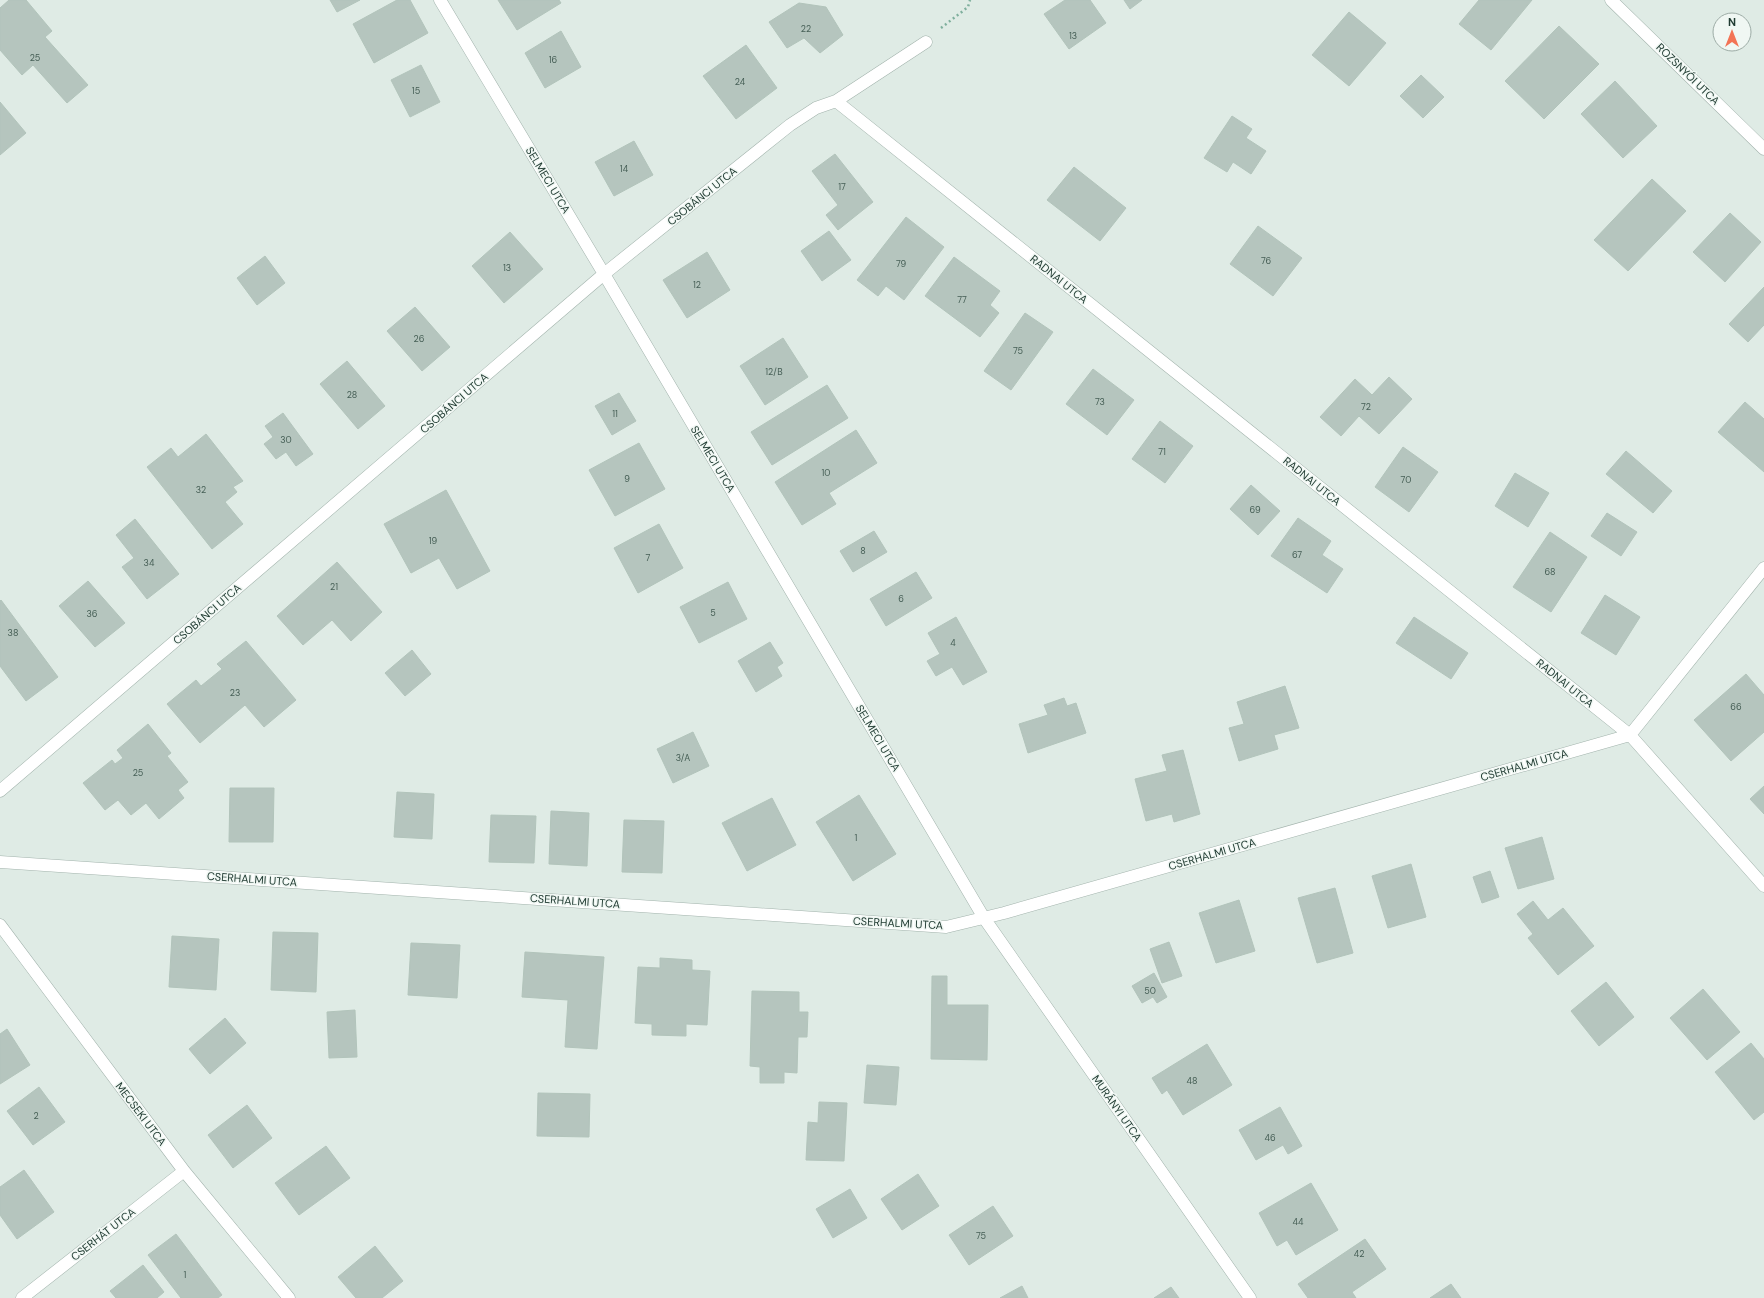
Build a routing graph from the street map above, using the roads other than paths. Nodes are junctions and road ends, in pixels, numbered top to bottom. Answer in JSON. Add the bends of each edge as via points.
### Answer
{"nodes":[{"id":1,"x":440,"y":0,"type":"edge"},
{"id":2,"x":1611,"y":0,"type":"edge"},
{"id":3,"x":926,"y":42,"type":"road end"},
{"id":4,"x":836,"y":101,"type":"junction"},
{"id":5,"x":1764,"y":149,"type":"edge"},
{"id":6,"x":604,"y":274,"type":"junction"},
{"id":7,"x":1764,"y":568,"type":"edge"},
{"id":8,"x":1630,"y":735,"type":"junction"},
{"id":9,"x":0,"y":791,"type":"edge"},
{"id":10,"x":0,"y":862,"type":"edge"},
{"id":11,"x":1764,"y":886,"type":"edge"},
{"id":12,"x":984,"y":918,"type":"junction"},
{"id":13,"x":0,"y":924,"type":"edge"},
{"id":14,"x":184,"y":1171,"type":"junction"},
{"id":15,"x":22,"y":1298,"type":"edge"},
{"id":16,"x":289,"y":1298,"type":"edge"},
{"id":17,"x":1250,"y":1298,"type":"edge"}],
"edges":[{"from":1,"to":6,"type":"street","name":"SELMECI UTCA"},
{"from":2,"to":5,"type":"street","name":"ROZSNYÓI UTCA"},
{"from":3,"to":4,"type":"street","name":"CSOBÁNCI UTCA"},
{"from":4,"to":6,"type":"street","name":"CSOBÁNCI UTCA","via":[[816,108],[790,125]]},
{"from":4,"to":8,"type":"street","name":"RADNAI UTCA"},
{"from":6,"to":9,"type":"street","name":"CSOBÁNCI UTCA"},
{"from":6,"to":12,"type":"street","name":"SELMECI UTCA"},
{"from":7,"to":8,"type":"street"},
{"from":8,"to":11,"type":"street","name":"RADNAI UTCA"},
{"from":8,"to":12,"type":"street","name":"CSERHALMI UTCA"},
{"from":10,"to":12,"type":"street","name":"CSERHALMI UTCA","via":[[946,927]]},
{"from":12,"to":17,"type":"street","name":"MURÁNYI UTCA"},
{"from":13,"to":14,"type":"street","name":"MECSEKI UTCA"},
{"from":14,"to":15,"type":"street","name":"CSERHÁT UTCA"},
{"from":14,"to":16,"type":"street","name":"MECSEKI UTCA"}]}
